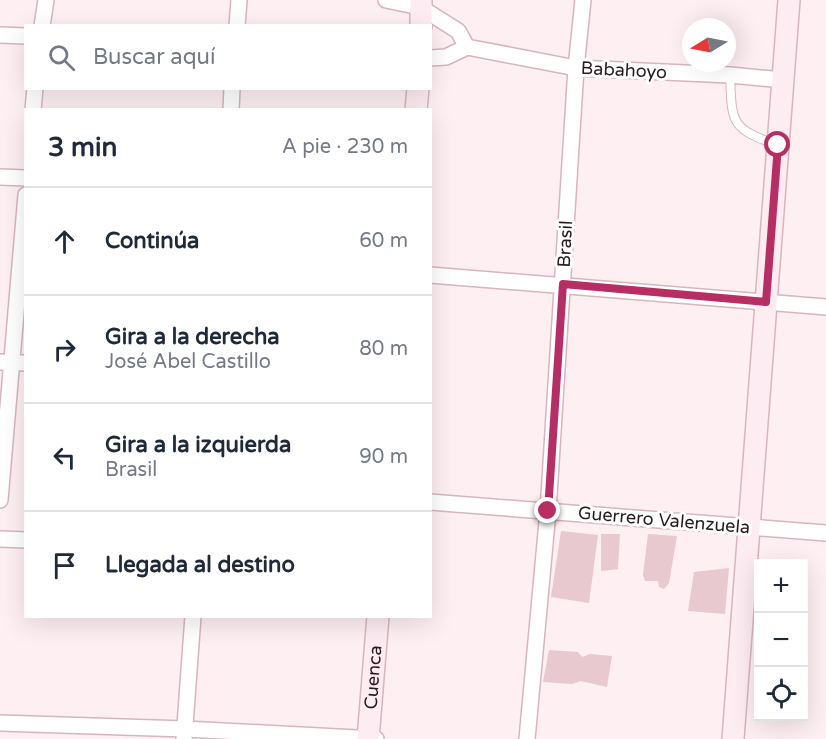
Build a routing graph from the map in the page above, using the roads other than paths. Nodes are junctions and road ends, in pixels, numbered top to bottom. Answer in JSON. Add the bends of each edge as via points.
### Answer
{"nodes":[{"id":1,"x":46,"y":0,"type":"edge"},
{"id":2,"x":239,"y":0,"type":"edge"},
{"id":3,"x":386,"y":0,"type":"edge"},
{"id":4,"x":583,"y":0,"type":"edge"},
{"id":5,"x":789,"y":0,"type":"edge"},
{"id":6,"x":421,"y":11,"type":"edge"},
{"id":7,"x":42,"y":24,"type":"edge"},
{"id":8,"x":237,"y":24,"type":"edge"},
{"id":9,"x":0,"y":35,"type":"edge"},
{"id":10,"x":24,"y":36,"type":"edge"},
{"id":11,"x":467,"y":47,"type":"junction"},
{"id":12,"x":432,"y":58,"type":"edge"},
{"id":13,"x":576,"y":68,"type":"junction"},
{"id":14,"x":730,"y":75,"type":"junction"},
{"id":15,"x":783,"y":80,"type":"junction"},
{"id":16,"x":35,"y":90,"type":"edge"},
{"id":17,"x":232,"y":90,"type":"edge"},
{"id":18,"x":418,"y":90,"type":"edge"},
{"id":19,"x":33,"y":108,"type":"edge"},
{"id":20,"x":231,"y":108,"type":"edge"},
{"id":21,"x":416,"y":108,"type":"edge"},
{"id":22,"x":778,"y":145,"type":"junction"},
{"id":23,"x":0,"y":177,"type":"edge"},
{"id":24,"x":24,"y":178,"type":"edge"},
{"id":25,"x":24,"y":219,"type":"edge"},
{"id":26,"x":432,"y":275,"type":"edge"},
{"id":27,"x":563,"y":284,"type":"junction"},
{"id":28,"x":766,"y":302,"type":"junction"},
{"id":29,"x":826,"y":307,"type":"edge"},
{"id":30,"x":12,"y":362,"type":"edge"},
{"id":31,"x":0,"y":500,"type":"edge"},
{"id":32,"x":432,"y":502,"type":"edge"},
{"id":33,"x":548,"y":511,"type":"junction"},
{"id":34,"x":750,"y":527,"type":"junction"},
{"id":35,"x":826,"y":534,"type":"edge"},
{"id":36,"x":0,"y":539,"type":"edge"},
{"id":37,"x":24,"y":540,"type":"edge"},
{"id":38,"x":194,"y":618,"type":"edge"},
{"id":39,"x":378,"y":618,"type":"edge"},
{"id":40,"x":0,"y":723,"type":"edge"},
{"id":41,"x":185,"y":734,"type":"edge"},
{"id":42,"x":368,"y":739,"type":"edge"},
{"id":43,"x":376,"y":739,"type":"edge"},
{"id":44,"x":528,"y":739,"type":"edge"},
{"id":45,"x":732,"y":739,"type":"edge"}],
"edges":[{"from":1,"to":7,"type":"street"},
{"from":2,"to":8,"type":"street"},
{"from":3,"to":6,"type":"street"},
{"from":4,"to":13,"type":"street","name":"Brasil"},
{"from":5,"to":15,"type":"main road"},
{"from":6,"to":11,"type":"street","via":[[458,31]]},
{"from":9,"to":10,"type":"street"},
{"from":11,"to":12,"type":"street","via":[[446,57]]},
{"from":11,"to":13,"type":"street","name":"Babahoyo"},
{"from":13,"to":14,"type":"street","name":"Babahoyo"},
{"from":13,"to":27,"type":"street","name":"Brasil"},
{"from":14,"to":15,"type":"street","name":"Babahoyo"},
{"from":14,"to":22,"type":"lane","via":[[737,125]]},
{"from":15,"to":22,"type":"main road"},
{"from":16,"to":19,"type":"street"},
{"from":17,"to":20,"type":"street"},
{"from":18,"to":21,"type":"main road"},
{"from":22,"to":28,"type":"main road"},
{"from":23,"to":24,"type":"street"},
{"from":25,"to":30,"type":"street"},
{"from":26,"to":27,"type":"street"},
{"from":27,"to":28,"type":"street"},
{"from":27,"to":33,"type":"street","name":"Brasil"},
{"from":28,"to":29,"type":"street"},
{"from":28,"to":34,"type":"main road"},
{"from":30,"to":31,"type":"street"},
{"from":32,"to":33,"type":"street","name":"Guerrero Valenzuela"},
{"from":33,"to":34,"type":"street","name":"Guerrero Valenzuela"},
{"from":33,"to":44,"type":"street","name":"Brasil"},
{"from":34,"to":35,"type":"street","name":"Guerrero Valenzuela"},
{"from":34,"to":45,"type":"main road"},
{"from":36,"to":37,"type":"street"},
{"from":38,"to":41,"type":"street"},
{"from":39,"to":42,"type":"main road","name":"Cuenca"},
{"from":40,"to":41,"type":"street"},
{"from":41,"to":42,"type":"street"},
{"from":42,"to":43,"type":"street"}]}
